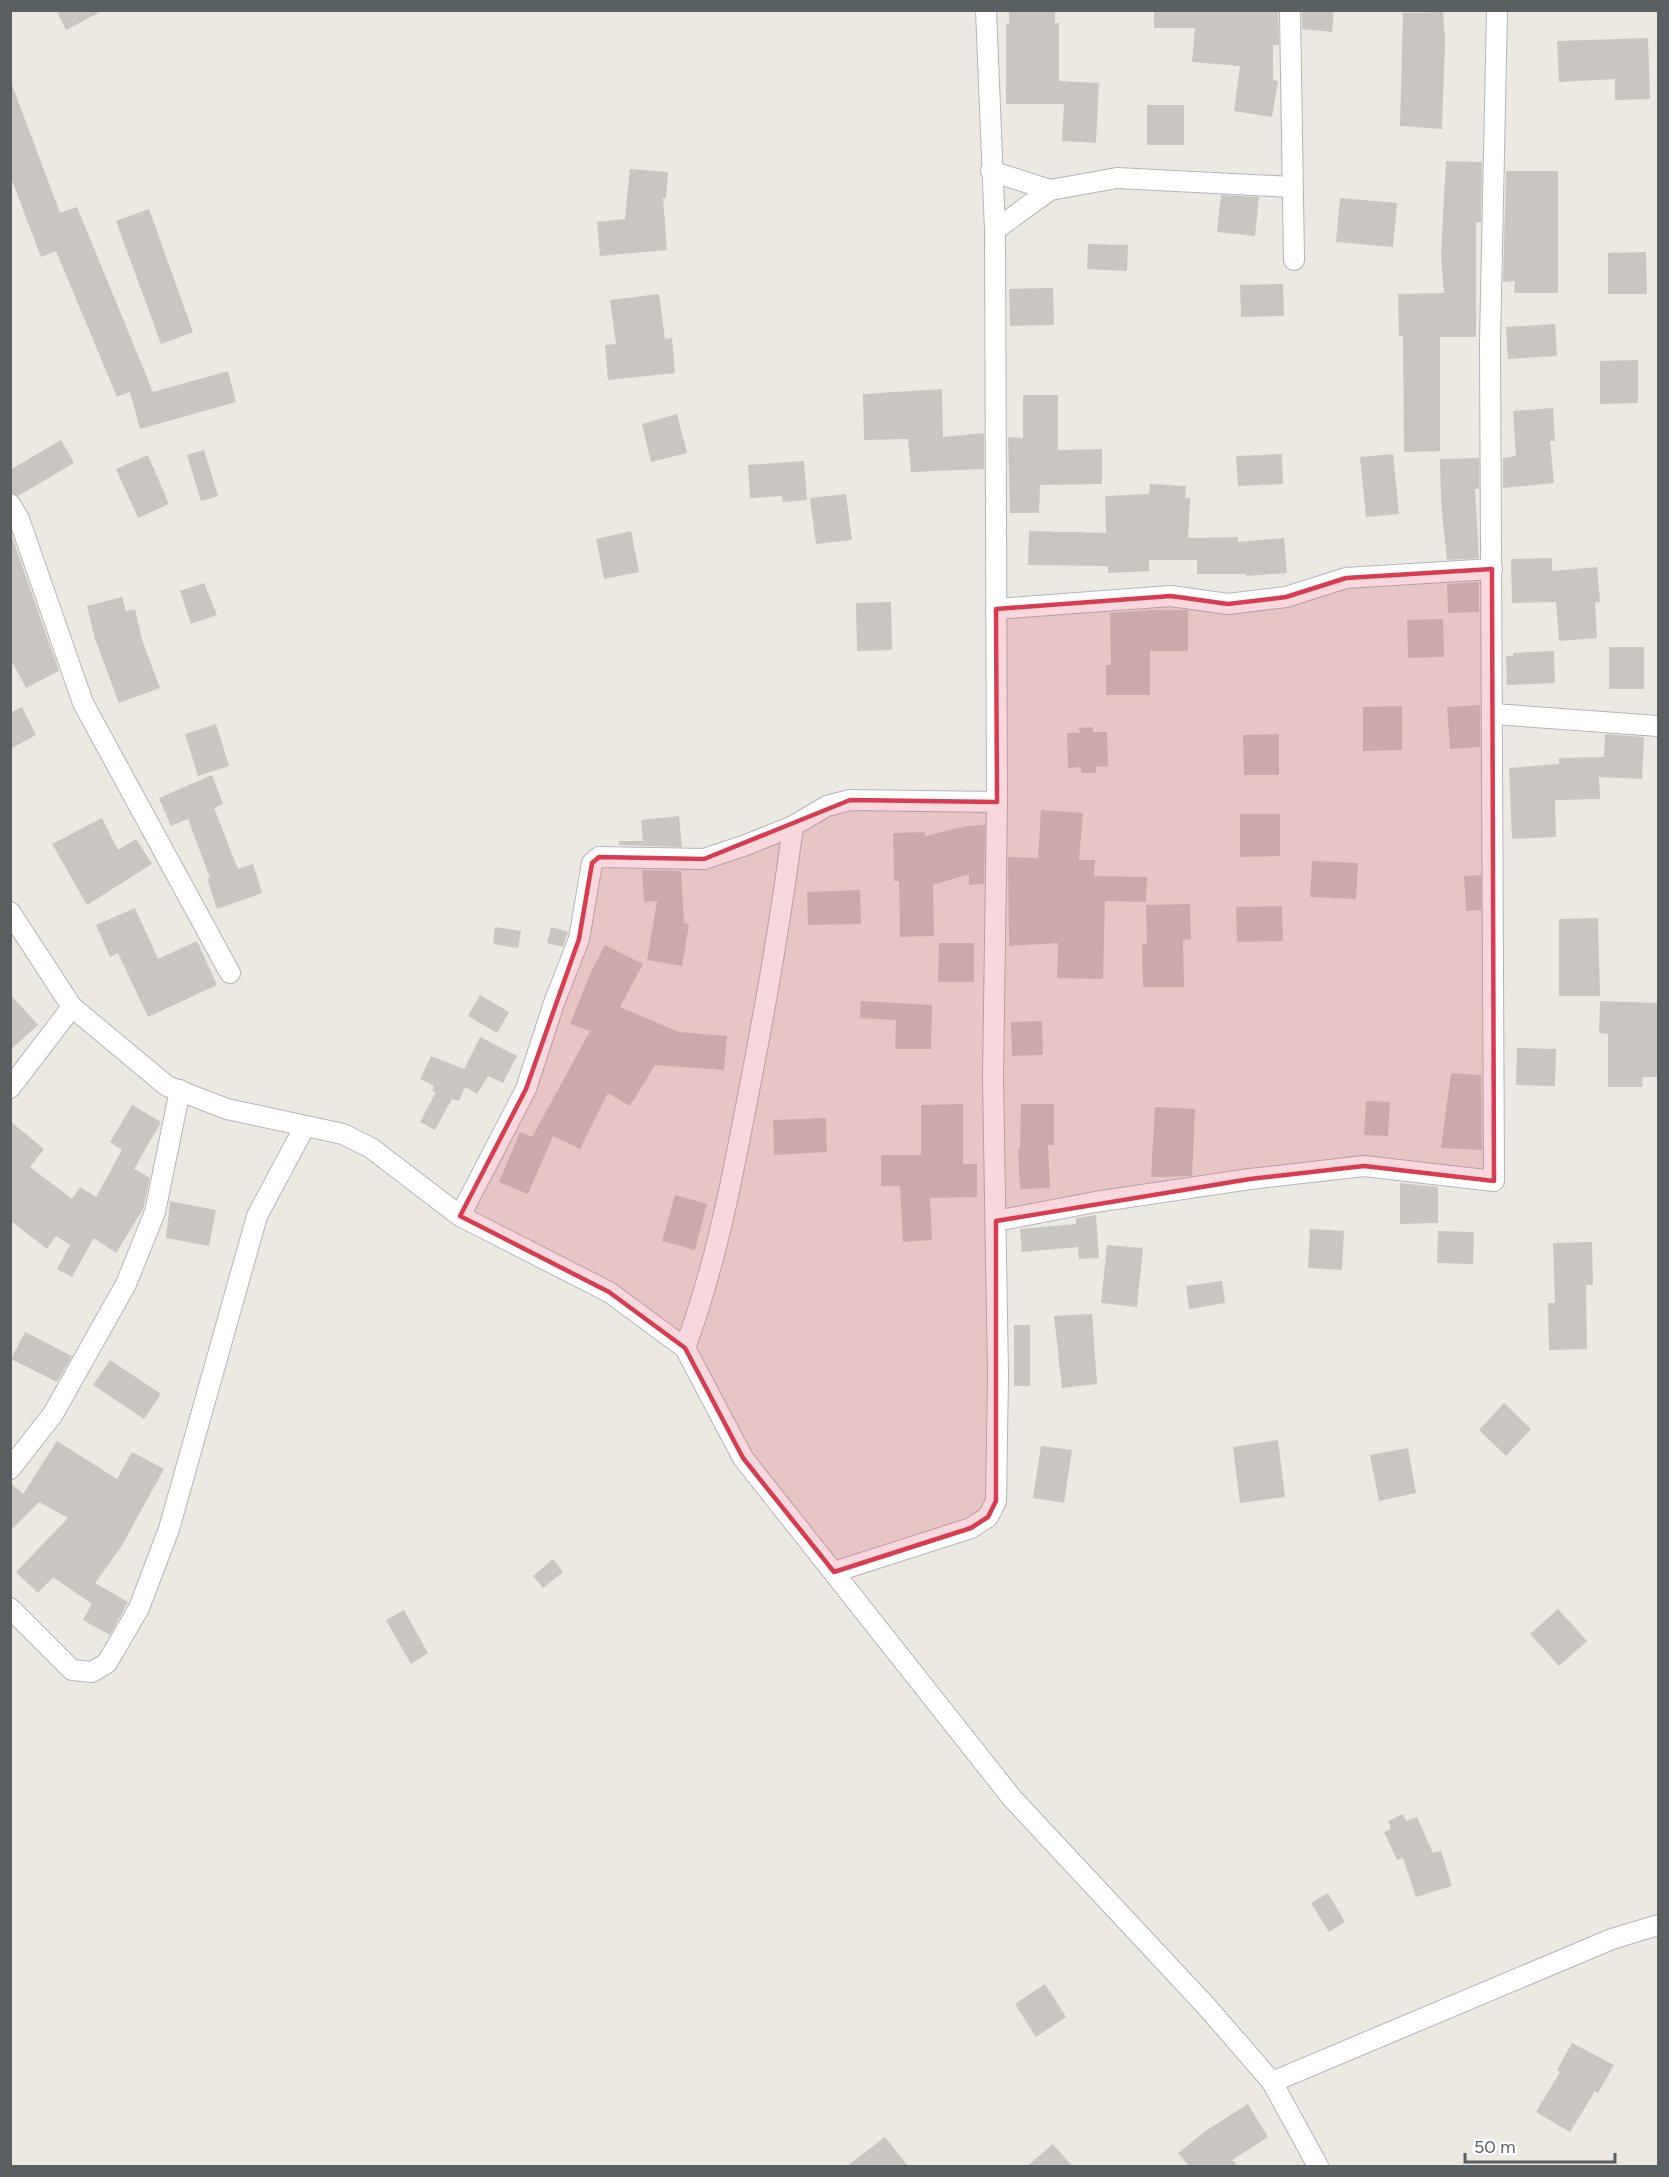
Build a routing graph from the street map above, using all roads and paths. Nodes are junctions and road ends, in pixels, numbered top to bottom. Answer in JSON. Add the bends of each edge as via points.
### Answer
{"nodes":[{"id":1,"x":986,"y":10,"type":"edge"},
{"id":2,"x":1290,"y":10,"type":"edge"},
{"id":3,"x":1497,"y":10,"type":"edge"},
{"id":4,"x":991,"y":171,"type":"junction"},
{"id":5,"x":1292,"y":187,"type":"junction"},
{"id":6,"x":1050,"y":190,"type":"junction"},
{"id":7,"x":995,"y":230,"type":"junction"},
{"id":8,"x":1294,"y":260,"type":"dead end"},
{"id":9,"x":10,"y":504,"type":"edge"},
{"id":10,"x":1492,"y":569,"type":"junction"},
{"id":11,"x":996,"y":609,"type":"junction"},
{"id":12,"x":1494,"y":714,"type":"junction"},
{"id":13,"x":1659,"y":726,"type":"edge"},
{"id":14,"x":997,"y":802,"type":"junction"},
{"id":15,"x":793,"y":826,"type":"junction"},
{"id":16,"x":10,"y":912,"type":"edge"},
{"id":17,"x":230,"y":973,"type":"dead end"},
{"id":18,"x":72,"y":1007,"type":"junction"},
{"id":19,"x":10,"y":1088,"type":"edge"},
{"id":20,"x":180,"y":1090,"type":"junction"},
{"id":21,"x":305,"y":1126,"type":"junction"},
{"id":22,"x":460,"y":1216,"type":"junction"},
{"id":23,"x":996,"y":1221,"type":"junction"},
{"id":24,"x":685,"y":1348,"type":"junction"},
{"id":25,"x":10,"y":1469,"type":"edge"},
{"id":26,"x":834,"y":1572,"type":"junction"},
{"id":27,"x":10,"y":1608,"type":"edge"},
{"id":28,"x":1659,"y":1925,"type":"edge"},
{"id":29,"x":1272,"y":2082,"type":"junction"},
{"id":30,"x":1318,"y":2166,"type":"edge"}],
"edges":[{"from":1,"to":4,"type":"street"},
{"from":2,"to":5,"type":"street"},
{"from":3,"to":10,"type":"street","via":[[1490,343]]},
{"from":4,"to":6,"type":"street"},
{"from":4,"to":7,"type":"street"},
{"from":5,"to":6,"type":"street","via":[[1117,178]]},
{"from":5,"to":8,"type":"street"},
{"from":6,"to":7,"type":"street"},
{"from":7,"to":11,"type":"street"},
{"from":9,"to":17,"type":"street","via":[[20,519],[84,703]]},
{"from":10,"to":11,"type":"street","via":[[1346,578],[1286,597],[1228,604],[1171,596]]},
{"from":10,"to":12,"type":"street"},
{"from":11,"to":14,"type":"street"},
{"from":12,"to":13,"type":"street"},
{"from":12,"to":23,"type":"street","via":[[1494,1181],[1364,1166],[1239,1180]]},
{"from":14,"to":15,"type":"street","via":[[850,800],[828,806]]},
{"from":14,"to":23,"type":"street","via":[[993,1078]]},
{"from":15,"to":22,"type":"street","via":[[704,859],[598,857],[592,863],[579,939],[526,1089]]},
{"from":15,"to":24,"type":"street","via":[[755,1061],[724,1221],[705,1295]]},
{"from":16,"to":18,"type":"street"},
{"from":18,"to":19,"type":"street"},
{"from":18,"to":20,"type":"street","via":[[167,1086]]},
{"from":20,"to":21,"type":"street","via":[[227,1108]]},
{"from":20,"to":25,"type":"street","via":[[155,1212],[126,1284],[53,1414]]},
{"from":21,"to":22,"type":"street","via":[[343,1134],[371,1148]]},
{"from":21,"to":27,"type":"street","via":[[257,1216],[169,1528],[138,1608],[107,1663],[92,1672],[72,1670]]},
{"from":22,"to":24,"type":"street","via":[[609,1292]]},
{"from":23,"to":26,"type":"street","via":[[996,1501],[988,1517],[971,1528]]},
{"from":24,"to":26,"type":"street","via":[[743,1458]]},
{"from":26,"to":29,"type":"street","via":[[1012,1798]]},
{"from":28,"to":29,"type":"street","via":[[1612,1939]]},
{"from":29,"to":30,"type":"street"}]}
